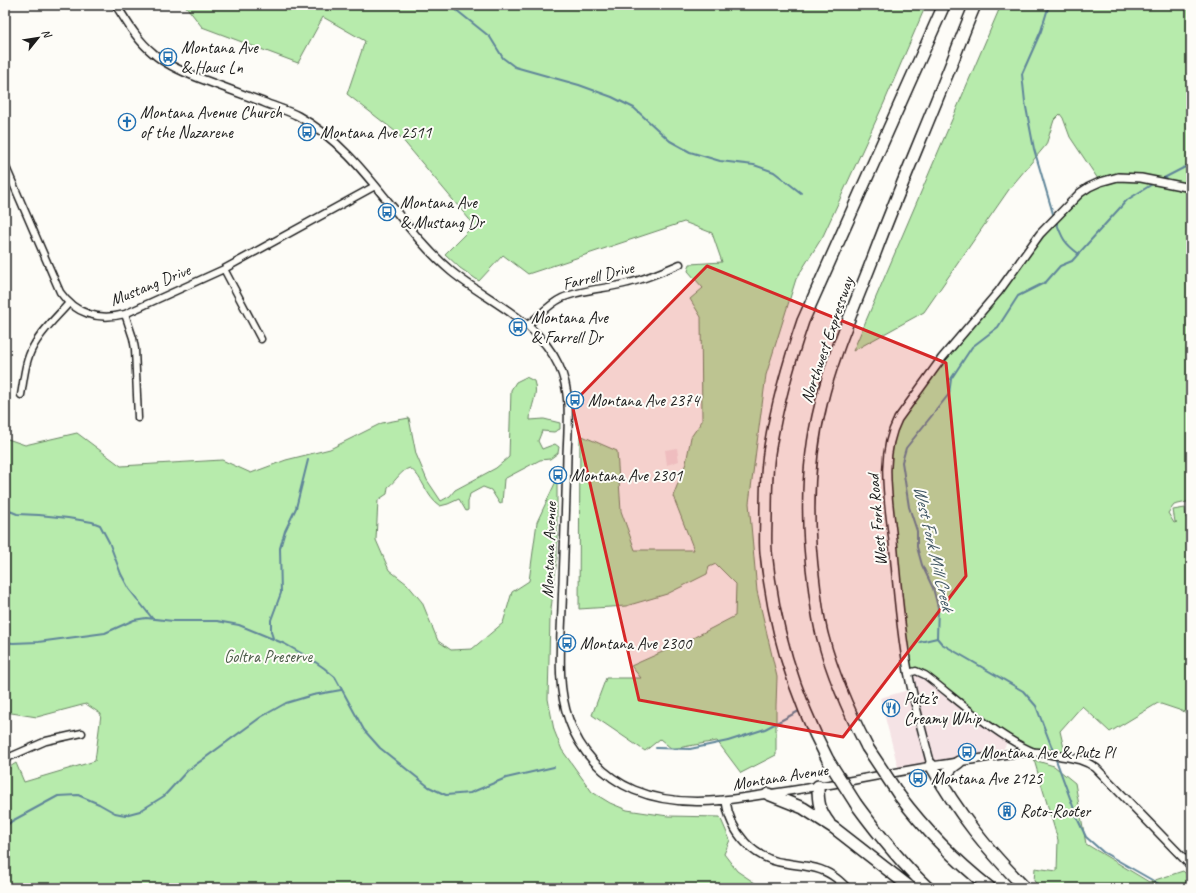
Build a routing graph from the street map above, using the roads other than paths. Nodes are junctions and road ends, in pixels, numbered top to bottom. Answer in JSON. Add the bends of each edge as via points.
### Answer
{"nodes":[{"id":1,"x":116,"y":5,"type":"edge"},
{"id":2,"x":944,"y":5,"type":"edge"},
{"id":3,"x":975,"y":5,"type":"edge"},
{"id":4,"x":5,"y":165,"type":"edge"},
{"id":5,"x":375,"y":186,"type":"junction"},
{"id":6,"x":1191,"y":188,"type":"edge"},
{"id":7,"x":680,"y":264,"type":"dead end"},
{"id":8,"x":224,"y":269,"type":"junction"},
{"id":9,"x":69,"y":303,"type":"junction"},
{"id":10,"x":124,"y":314,"type":"junction"},
{"id":11,"x":528,"y":325,"type":"junction"},
{"id":12,"x":261,"y":339,"type":"dead end"},
{"id":13,"x":21,"y":396,"type":"dead end"},
{"id":14,"x":138,"y":418,"type":"dead end"},
{"id":15,"x":908,"y":673,"type":"junction"},
{"id":16,"x":82,"y":733,"type":"dead end"},
{"id":17,"x":1034,"y":752,"type":"junction"},
{"id":18,"x":5,"y":760,"type":"edge"},
{"id":19,"x":959,"y":762,"type":"junction"},
{"id":20,"x":931,"y":766,"type":"junction"},
{"id":21,"x":818,"y":786,"type":"junction"},
{"id":22,"x":942,"y":786,"type":"junction"},
{"id":23,"x":768,"y":794,"type":"junction"},
{"id":24,"x":726,"y":801,"type":"junction"},
{"id":25,"x":834,"y":828,"type":"junction"},
{"id":26,"x":1191,"y":866,"type":"edge"},
{"id":27,"x":847,"y":888,"type":"edge"},
{"id":28,"x":911,"y":888,"type":"edge"},
{"id":29,"x":928,"y":888,"type":"edge"},
{"id":30,"x":990,"y":888,"type":"edge"},
{"id":31,"x":1025,"y":888,"type":"edge"}],
"edges":[{"from":1,"to":5,"type":"street","name":"Montana Avenue","via":[[138,38],[160,59],[180,71],[297,116],[341,148]]},
{"from":2,"to":29,"type":"highway","name":"Northwest Expressway","bridge":true,"via":[[803,321],[787,368],[774,420],[766,479],[766,551],[771,594],[789,669],[809,720],[828,760],[856,804],[892,851]]},
{"from":3,"to":30,"type":"highway","name":"Northwest Expressway","bridge":true,"via":[[832,367],[820,405],[813,449],[809,484],[809,524],[818,615],[840,691],[850,714],[867,747],[919,821]]},
{"from":4,"to":9,"type":"street","name":"Mustang Drive","via":[[60,292]]},
{"from":5,"to":8,"type":"street","name":"Mustang Drive"},
{"from":5,"to":11,"type":"street","name":"Montana Avenue","via":[[444,265]]},
{"from":6,"to":15,"type":"street","name":"West Fork Road","via":[[1141,178],[1118,177],[1100,182],[1080,193],[1036,240],[999,291],[942,358],[898,419],[887,458],[902,635]]},
{"from":7,"to":11,"type":"street","name":"Farrell Drive","via":[[647,278],[562,298]]},
{"from":8,"to":10,"type":"street","name":"Mustang Drive"},
{"from":8,"to":12,"type":"street"},
{"from":9,"to":10,"type":"street","name":"Mustang Drive","via":[[84,313],[100,317]]},
{"from":9,"to":13,"type":"street","via":[[33,347],[27,363]]},
{"from":10,"to":14,"type":"street","via":[[135,349]]},
{"from":11,"to":24,"type":"street","name":"Montana Avenue","via":[[540,336],[554,356],[567,389],[561,652],[564,702],[570,725],[587,754],[604,772],[619,782],[654,798]]},
{"from":15,"to":17,"type":"street","via":[[916,671],[925,675],[997,731]]},
{"from":15,"to":20,"type":"street","name":"West Fork Road"},
{"from":16,"to":18,"type":"street","via":[[46,741]]},
{"from":17,"to":19,"type":"street","name":"Montana Avenue"},
{"from":17,"to":26,"type":"street","via":[[1084,760],[1096,768]]},
{"from":19,"to":20,"type":"street","name":"Montana Avenue"},
{"from":19,"to":22,"type":"highway","via":[[951,766]]},
{"from":20,"to":21,"type":"street","name":"Montana Avenue"},
{"from":20,"to":22,"type":"highway"},
{"from":21,"to":23,"type":"street","name":"Montana Avenue"},
{"from":21,"to":25,"type":"highway","via":[[819,807]]},
{"from":22,"to":31,"type":"highway","via":[[982,842]]},
{"from":23,"to":24,"type":"street","name":"Montana Avenue"},
{"from":23,"to":25,"type":"highway","via":[[803,808]]},
{"from":24,"to":27,"type":"street","via":[[728,813],[737,831],[758,854],[775,861],[824,871],[833,875]]},
{"from":25,"to":28,"type":"highway"}]}
